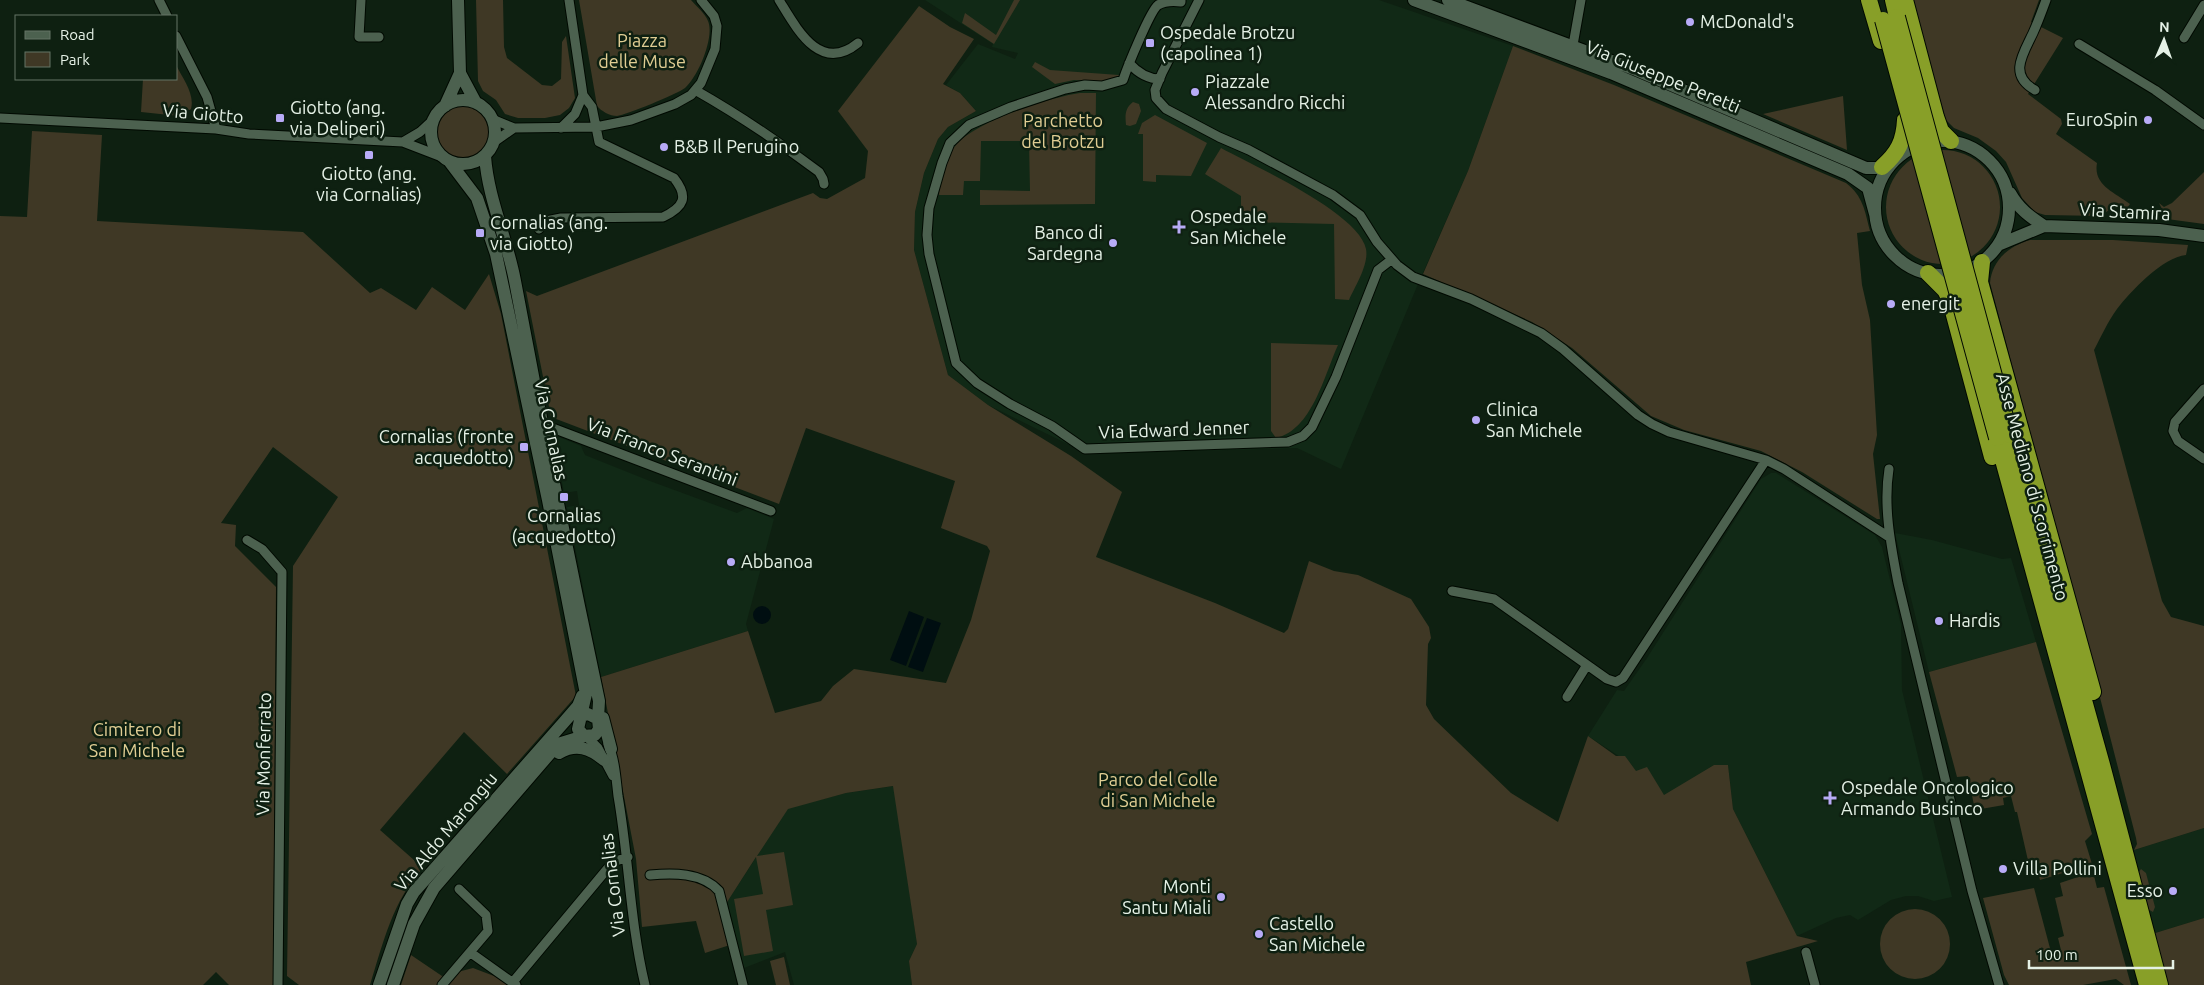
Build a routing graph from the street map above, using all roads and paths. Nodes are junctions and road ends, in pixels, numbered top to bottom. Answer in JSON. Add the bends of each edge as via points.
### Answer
{"nodes":[{"id":1,"x":159,"y":0,"type":"edge"},
{"id":2,"x":361,"y":0,"type":"edge"},
{"id":3,"x":458,"y":0,"type":"edge"},
{"id":4,"x":569,"y":0,"type":"edge"},
{"id":5,"x":701,"y":0,"type":"edge"},
{"id":6,"x":779,"y":0,"type":"edge"},
{"id":7,"x":1182,"y":0,"type":"edge"},
{"id":8,"x":1199,"y":0,"type":"edge"},
{"id":9,"x":1414,"y":0,"type":"edge"},
{"id":10,"x":1448,"y":0,"type":"edge"},
{"id":11,"x":1581,"y":0,"type":"edge"},
{"id":12,"x":1869,"y":0,"type":"edge"},
{"id":13,"x":1878,"y":0,"type":"edge"},
{"id":14,"x":1893,"y":0,"type":"edge"},
{"id":15,"x":1905,"y":0,"type":"edge"},
{"id":16,"x":2046,"y":0,"type":"edge"},
{"id":17,"x":2195,"y":0,"type":"edge"},
{"id":18,"x":2204,"y":5,"type":"edge"},
{"id":19,"x":166,"y":15,"type":"edge"},
{"id":20,"x":1890,"y":18,"type":"junction"},
{"id":21,"x":379,"y":38,"type":"dead end"},
{"id":22,"x":2184,"y":38,"type":"dead end"},
{"id":23,"x":178,"y":40,"type":"edge"},
{"id":24,"x":858,"y":42,"type":"dead end"},
{"id":25,"x":2079,"y":44,"type":"dead end"},
{"id":26,"x":1573,"y":45,"type":"junction"},
{"id":27,"x":1129,"y":63,"type":"junction"},
{"id":28,"x":460,"y":73,"type":"junction"},
{"id":29,"x":1160,"y":78,"type":"junction"},
{"id":30,"x":695,"y":90,"type":"junction"},
{"id":31,"x":2035,"y":90,"type":"dead end"},
{"id":32,"x":584,"y":95,"type":"junction"},
{"id":33,"x":476,"y":103,"type":"junction"},
{"id":34,"x":445,"y":106,"type":"junction"},
{"id":35,"x":0,"y":118,"type":"edge"},
{"id":36,"x":434,"y":119,"type":"junction"},
{"id":37,"x":492,"y":119,"type":"junction"},
{"id":38,"x":1905,"y":120,"type":"junction"},
{"id":39,"x":2204,"y":125,"type":"edge"},
{"id":40,"x":596,"y":127,"type":"junction"},
{"id":41,"x":514,"y":128,"type":"junction"},
{"id":42,"x":561,"y":128,"type":"junction"},
{"id":43,"x":216,"y":129,"type":"junction"},
{"id":44,"x":1951,"y":141,"type":"junction"},
{"id":45,"x":403,"y":142,"type":"junction"},
{"id":46,"x":494,"y":142,"type":"junction"},
{"id":47,"x":1912,"y":148,"type":"junction"},
{"id":48,"x":485,"y":156,"type":"junction"},
{"id":49,"x":446,"y":159,"type":"junction"},
{"id":50,"x":1886,"y":166,"type":"junction"},
{"id":51,"x":824,"y":184,"type":"dead end"},
{"id":52,"x":2006,"y":187,"type":"junction"},
{"id":53,"x":1875,"y":214,"type":"junction"},
{"id":54,"x":2044,"y":226,"type":"junction"},
{"id":55,"x":539,"y":229,"type":"dead end"},
{"id":56,"x":2204,"y":236,"type":"edge"},
{"id":57,"x":1998,"y":245,"type":"junction"},
{"id":58,"x":1391,"y":260,"type":"junction"},
{"id":59,"x":1982,"y":262,"type":"junction"},
{"id":60,"x":1928,"y":273,"type":"junction"},
{"id":61,"x":1994,"y":336,"type":"junction"},
{"id":62,"x":1962,"y":342,"type":"junction"},
{"id":63,"x":2204,"y":389,"type":"edge"},
{"id":64,"x":542,"y":424,"type":"junction"},
{"id":65,"x":2004,"y":436,"type":"junction"},
{"id":66,"x":2204,"y":459,"type":"edge"},
{"id":67,"x":1766,"y":460,"type":"junction"},
{"id":68,"x":1889,"y":469,"type":"dead end"},
{"id":69,"x":771,"y":511,"type":"dead end"},
{"id":70,"x":1889,"y":537,"type":"junction"},
{"id":71,"x":247,"y":540,"type":"dead end"},
{"id":72,"x":1452,"y":591,"type":"dead end"},
{"id":73,"x":1587,"y":665,"type":"junction"},
{"id":74,"x":585,"y":692,"type":"junction"},
{"id":75,"x":1568,"y":697,"type":"dead end"},
{"id":76,"x":600,"y":701,"type":"junction"},
{"id":77,"x":581,"y":717,"type":"junction"},
{"id":78,"x":567,"y":719,"type":"junction"},
{"id":79,"x":599,"y":722,"type":"junction"},
{"id":80,"x":586,"y":736,"type":"junction"},
{"id":81,"x":607,"y":754,"type":"junction"},
{"id":82,"x":544,"y":763,"type":"junction"},
{"id":83,"x":2102,"y":765,"type":"junction"},
{"id":84,"x":2092,"y":783,"type":"junction"},
{"id":85,"x":628,"y":857,"type":"junction"},
{"id":86,"x":650,"y":875,"type":"dead end"},
{"id":87,"x":459,"y":888,"type":"dead end"},
{"id":88,"x":1806,"y":952,"type":"dead end"},
{"id":89,"x":471,"y":953,"type":"junction"},
{"id":90,"x":514,"y":984,"type":"edge"},
{"id":91,"x":278,"y":985,"type":"edge"},
{"id":92,"x":379,"y":985,"type":"edge"},
{"id":93,"x":393,"y":985,"type":"edge"},
{"id":94,"x":442,"y":985,"type":"edge"},
{"id":95,"x":645,"y":985,"type":"edge"},
{"id":96,"x":743,"y":985,"type":"edge"},
{"id":97,"x":1816,"y":985,"type":"edge"},
{"id":98,"x":1999,"y":985,"type":"edge"},
{"id":99,"x":2147,"y":985,"type":"edge"},
{"id":100,"x":2160,"y":985,"type":"edge"}],
"edges":[{"from":1,"to":19,"type":"street"},
{"from":2,"to":21,"type":"street","via":[[360,37]]},
{"from":3,"to":28,"type":"street"},
{"from":4,"to":32,"type":"street"},
{"from":5,"to":30,"type":"street","via":[[714,16],[717,26],[708,66]]},
{"from":6,"to":24,"type":"street","via":[[809,44],[823,52],[837,54]]},
{"from":7,"to":27,"type":"street","via":[[1156,6]]},
{"from":8,"to":29,"type":"street"},
{"from":9,"to":53,"type":"street","name":"Via Giuseppe Peretti","via":[[1612,73],[1848,174],[1868,188]]},
{"from":10,"to":26,"type":"street","name":"Via Giuseppe Peretti"},
{"from":11,"to":26,"type":"street"},
{"from":12,"to":38,"type":"highway"},
{"from":13,"to":20,"type":"highway","name":"Asse Mediano di Scorrimento"},
{"from":14,"to":20,"type":"highway","name":"Asse Mediano di Scorrimento"},
{"from":15,"to":44,"type":"highway","via":[[1938,124]]},
{"from":16,"to":31,"type":"street","via":[[2021,58],[2020,76],[2026,86]]},
{"from":17,"to":18,"type":"street"},
{"from":18,"to":22,"type":"street"},
{"from":20,"to":65,"type":"highway","name":"Asse Mediano di Scorrimento","bridge":true},
{"from":23,"to":43,"type":"street","via":[[207,97]]},
{"from":25,"to":39,"type":"street","via":[[2155,90]]},
{"from":26,"to":50,"type":"street","name":"Via Giuseppe Peretti","via":[[1866,168]]},
{"from":27,"to":29,"type":"street","via":[[1136,71],[1154,79]]},
{"from":27,"to":58,"type":"street","name":"Via Edward Jenner","via":[[1123,80],[1102,86],[1065,88],[1011,107],[969,125],[950,143],[929,208],[929,254],[956,363],[978,383],[1085,449],[1288,442],[1303,436],[1312,427],[1336,377],[1378,270]]},
{"from":28,"to":33,"type":"street"},
{"from":28,"to":34,"type":"street"},
{"from":29,"to":58,"type":"street","via":[[1155,90],[1156,98],[1166,109],[1332,195],[1360,215]]},
{"from":30,"to":40,"type":"street","via":[[692,95],[652,114]]},
{"from":30,"to":51,"type":"street","via":[[772,137],[819,172]]},
{"from":32,"to":40,"type":"street","via":[[592,107]]},
{"from":32,"to":42,"type":"street","via":[[575,114]]},
{"from":33,"to":34,"type":"street","via":[[460,101]]},
{"from":33,"to":37,"type":"street"},
{"from":34,"to":36,"type":"street"},
{"from":35,"to":43,"type":"street","name":"Via Giotto"},
{"from":36,"to":45,"type":"street"},
{"from":36,"to":49,"type":"street","via":[[432,137],[436,150]]},
{"from":37,"to":41,"type":"street"},
{"from":37,"to":46,"type":"street"},
{"from":38,"to":47,"type":"highway"},
{"from":38,"to":50,"type":"highway","via":[[1901,145]]},
{"from":40,"to":42,"type":"street"},
{"from":40,"to":55,"type":"street","via":[[598,142],[674,178],[684,195],[681,204],[663,217],[561,218],[546,221]]},
{"from":41,"to":42,"type":"street"},
{"from":41,"to":46,"type":"street"},
{"from":43,"to":45,"type":"street","name":"Via Giotto","via":[[249,134]]},
{"from":44,"to":47,"type":"street","via":[[1931,141]]},
{"from":44,"to":52,"type":"street","via":[[1969,146],[1985,156],[1998,170]]},
{"from":45,"to":49,"type":"street","name":"Via Giotto"},
{"from":46,"to":48,"type":"street"},
{"from":47,"to":50,"type":"street"},
{"from":48,"to":49,"type":"street","via":[[468,164]]},
{"from":48,"to":64,"type":"street","name":"Via Cornalias","via":[[490,193],[513,268]]},
{"from":49,"to":74,"type":"street","name":"Via Cornalias","via":[[477,198],[496,254]]},
{"from":50,"to":53,"type":"street","via":[[1878,188]]},
{"from":52,"to":54,"type":"street","via":[[2017,206]]},
{"from":52,"to":57,"type":"street","via":[[2010,207],[2007,227]]},
{"from":53,"to":60,"type":"street","via":[[1880,234],[1892,252],[1908,266]]},
{"from":54,"to":56,"type":"street","name":"Via Stamira","via":[[2159,230]]},
{"from":54,"to":57,"type":"street","name":"Via Stamira"},
{"from":57,"to":59,"type":"street"},
{"from":58,"to":67,"type":"street","via":[[1413,277],[1470,299],[1541,334],[1652,424]]},
{"from":59,"to":60,"type":"street","via":[[1953,274]]},
{"from":59,"to":61,"type":"highway","via":[[1980,282]]},
{"from":60,"to":62,"type":"highway","via":[[1950,300]]},
{"from":61,"to":62,"type":"highway","via":[[1982,328],[1974,328],[1968,331]]},
{"from":61,"to":83,"type":"highway","via":[[2080,640],[2104,746]]},
{"from":62,"to":84,"type":"highway","via":[[2048,659],[2081,767]]},
{"from":63,"to":66,"type":"street","via":[[2175,422],[2173,431],[2178,441]]},
{"from":64,"to":69,"type":"street","name":"Via Franco Serantini"},
{"from":64,"to":76,"type":"street","name":"Via Cornalias"},
{"from":65,"to":83,"type":"highway","name":"Asse Mediano di Scorrimento"},
{"from":65,"to":84,"type":"highway","name":"Asse Mediano di Scorrimento"},
{"from":67,"to":70,"type":"street"},
{"from":67,"to":73,"type":"street","via":[[1622,678],[1616,682],[1607,679]]},
{"from":68,"to":70,"type":"street","via":[[1886,486]]},
{"from":70,"to":98,"type":"street","via":[[1972,891]]},
{"from":71,"to":91,"type":"street","name":"Via Monferrato","via":[[262,549],[282,572]]},
{"from":72,"to":73,"type":"street","via":[[1494,600]]},
{"from":73,"to":75,"type":"street"},
{"from":74,"to":77,"type":"street","name":"Via Cornalias"},
{"from":74,"to":78,"type":"street","name":"Via Aldo Marongiu"},
{"from":76,"to":79,"type":"street","name":"Via Cornalias"},
{"from":76,"to":81,"type":"street"},
{"from":77,"to":78,"type":"street"},
{"from":77,"to":79,"type":"street","via":[[588,714]]},
{"from":77,"to":80,"type":"street","via":[[578,729]]},
{"from":78,"to":92,"type":"street","name":"Via Aldo Marongiu","via":[[414,892]]},
{"from":79,"to":80,"type":"street","via":[[597,732]]},
{"from":79,"to":81,"type":"street","name":"Via Cornalias"},
{"from":80,"to":81,"type":"street","name":"Via Cornalias"},
{"from":80,"to":82,"type":"street","name":"Via Aldo Marongiu","via":[[558,744]]},
{"from":81,"to":82,"type":"street","via":[[578,747],[566,749]]},
{"from":81,"to":85,"type":"street","name":"Via Cornalias","via":[[616,781]]},
{"from":82,"to":93,"type":"street","name":"Via Aldo Marongiu","via":[[431,893],[414,924]]},
{"from":83,"to":100,"type":"highway","name":"Asse Mediano di Scorrimento"},
{"from":84,"to":99,"type":"highway","name":"Asse Mediano di Scorrimento"},
{"from":85,"to":90,"type":"street","via":[[613,862]]},
{"from":85,"to":95,"type":"street","name":"Via Cornalias","via":[[632,914]]},
{"from":86,"to":96,"type":"street","via":[[681,874],[710,884],[719,891]]},
{"from":87,"to":89,"type":"street","via":[[486,915],[489,923],[488,931]]},
{"from":88,"to":97,"type":"street"},
{"from":89,"to":90,"type":"street"},
{"from":89,"to":94,"type":"street"}]}
